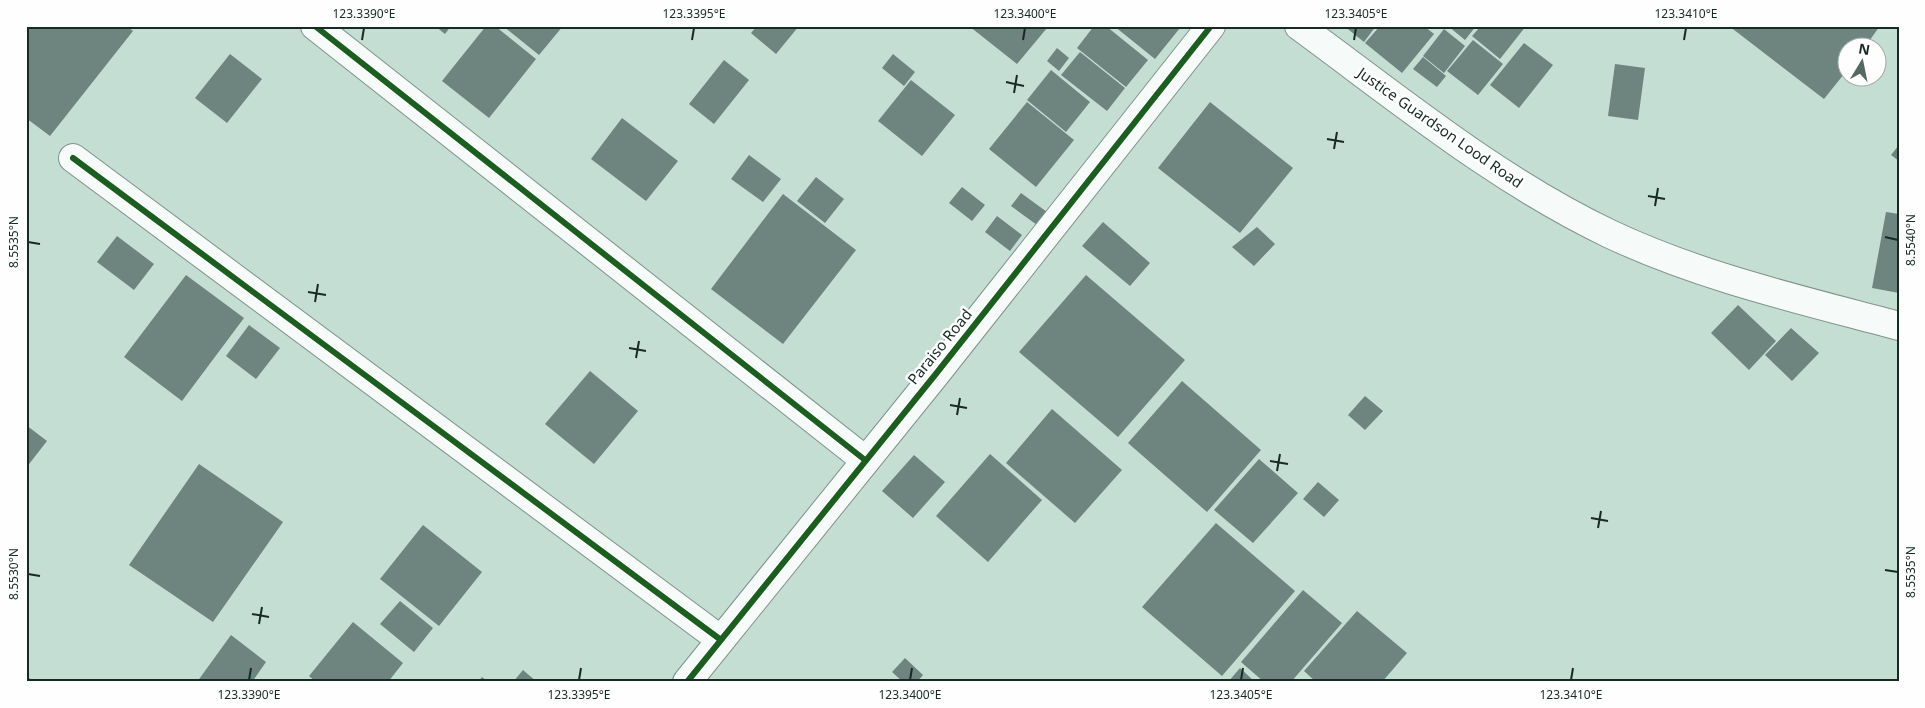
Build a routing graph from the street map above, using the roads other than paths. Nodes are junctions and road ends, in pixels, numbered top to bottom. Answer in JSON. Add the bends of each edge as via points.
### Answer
{"nodes":[{"id":1,"x":315,"y":26,"type":"edge"},
{"id":2,"x":1211,"y":26,"type":"edge"},
{"id":3,"x":1299,"y":26,"type":"edge"},
{"id":4,"x":73,"y":158,"type":"dead end"},
{"id":5,"x":1899,"y":326,"type":"edge"},
{"id":6,"x":865,"y":460,"type":"junction"},
{"id":7,"x":721,"y":640,"type":"junction"},
{"id":8,"x":687,"y":682,"type":"edge"}],
"edges":[{"from":1,"to":6,"type":"street"},
{"from":2,"to":6,"type":"street","name":"Paraiso Road"},
{"from":3,"to":5,"type":"street","name":"Justice Guardson Lood Road","via":[[1488,165],[1550,203],[1612,234],[1676,260],[1766,290]]},
{"from":4,"to":7,"type":"street"},
{"from":6,"to":7,"type":"street","name":"Paraiso Road"},
{"from":7,"to":8,"type":"street","name":"Paraiso Road"}]}
